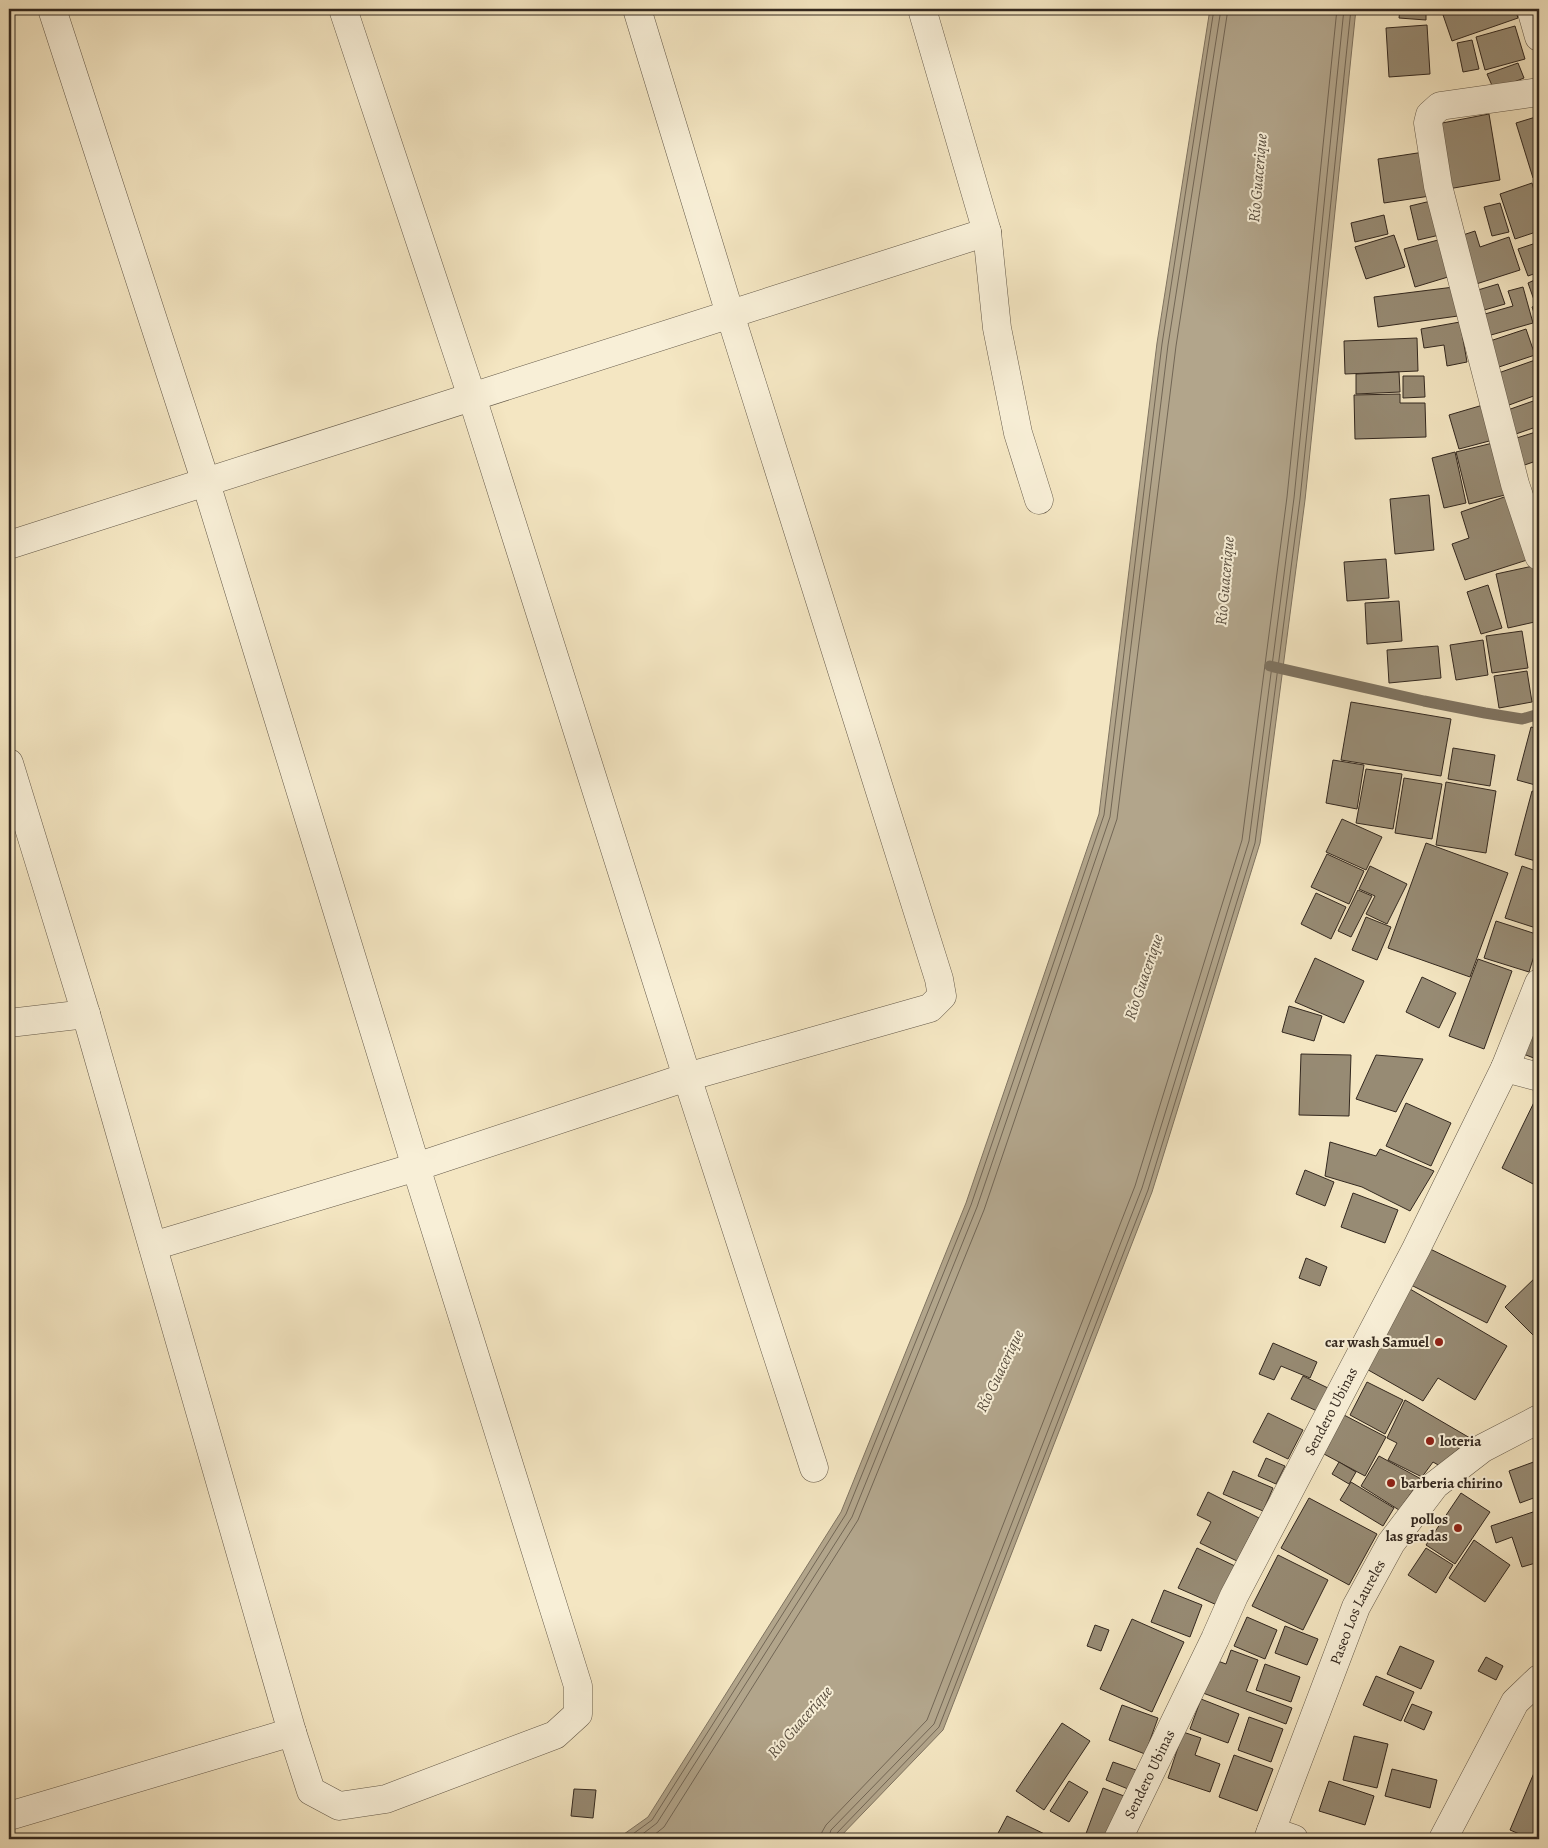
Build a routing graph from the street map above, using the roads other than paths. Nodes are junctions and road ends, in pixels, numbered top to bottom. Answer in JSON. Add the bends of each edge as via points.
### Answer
{"nodes":[{"id":1,"x":52,"y":9,"type":"edge"},
{"id":2,"x":343,"y":9,"type":"edge"},
{"id":3,"x":637,"y":9,"type":"edge"},
{"id":4,"x":922,"y":9,"type":"edge"},
{"id":5,"x":1531,"y":9,"type":"edge"},
{"id":6,"x":1539,"y":37,"type":"edge"},
{"id":7,"x":1539,"y":92,"type":"edge"},
{"id":8,"x":987,"y":232,"type":"junction"},
{"id":9,"x":730,"y":314,"type":"junction"},
{"id":10,"x":472,"y":397,"type":"junction"},
{"id":11,"x":206,"y":482,"type":"junction"},
{"id":12,"x":1039,"y":500,"type":"dead end"},
{"id":13,"x":9,"y":545,"type":"edge"},
{"id":14,"x":1539,"y":556,"type":"edge"},
{"id":15,"x":9,"y":763,"type":"edge"},
{"id":16,"x":1539,"y":983,"type":"edge"},
{"id":17,"x":86,"y":1014,"type":"junction"},
{"id":18,"x":9,"y":1023,"type":"edge"},
{"id":19,"x":1505,"y":1068,"type":"junction"},
{"id":20,"x":687,"y":1077,"type":"junction"},
{"id":21,"x":1539,"y":1077,"type":"edge"},
{"id":22,"x":416,"y":1167,"type":"junction"},
{"id":23,"x":153,"y":1246,"type":"junction"},
{"id":24,"x":1539,"y":1419,"type":"edge"},
{"id":25,"x":814,"y":1468,"type":"dead end"},
{"id":26,"x":1539,"y":1680,"type":"edge"},
{"id":27,"x":292,"y":1732,"type":"junction"},
{"id":28,"x":9,"y":1816,"type":"edge"},
{"id":29,"x":1278,"y":1836,"type":"edge"},
{"id":30,"x":1118,"y":1839,"type":"edge"},
{"id":31,"x":1443,"y":1839,"type":"edge"}],
"edges":[{"from":1,"to":11,"type":"street"},
{"from":2,"to":10,"type":"street"},
{"from":3,"to":9,"type":"street"},
{"from":4,"to":8,"type":"street"},
{"from":5,"to":6,"type":"street"},
{"from":7,"to":14,"type":"street","via":[[1440,106],[1430,115],[1428,123],[1438,186],[1515,484]]},
{"from":8,"to":9,"type":"street"},
{"from":8,"to":12,"type":"street","via":[[997,328],[1018,433]]},
{"from":9,"to":10,"type":"street"},
{"from":9,"to":20,"type":"street","via":[[942,996],[930,1008]]},
{"from":10,"to":11,"type":"street"},
{"from":10,"to":20,"type":"street"},
{"from":11,"to":13,"type":"street"},
{"from":11,"to":22,"type":"street"},
{"from":15,"to":17,"type":"street"},
{"from":16,"to":19,"type":"street","name":"Sendero Ubinas"},
{"from":17,"to":18,"type":"street"},
{"from":17,"to":23,"type":"street"},
{"from":19,"to":21,"type":"street"},
{"from":19,"to":30,"type":"street","name":"Sendero Ubinas","via":[[1407,1267],[1234,1596]]},
{"from":20,"to":22,"type":"street"},
{"from":20,"to":25,"type":"street"},
{"from":22,"to":23,"type":"street"},
{"from":22,"to":27,"type":"street","via":[[578,1686],[578,1714],[555,1735],[386,1799],[339,1806],[311,1791]]},
{"from":23,"to":27,"type":"street"},
{"from":24,"to":29,"type":"street","name":"Paseo Los Laureles","via":[[1483,1448],[1435,1485],[1391,1543],[1356,1607]]},
{"from":26,"to":31,"type":"street","via":[[1515,1702]]},
{"from":27,"to":28,"type":"street"}]}
